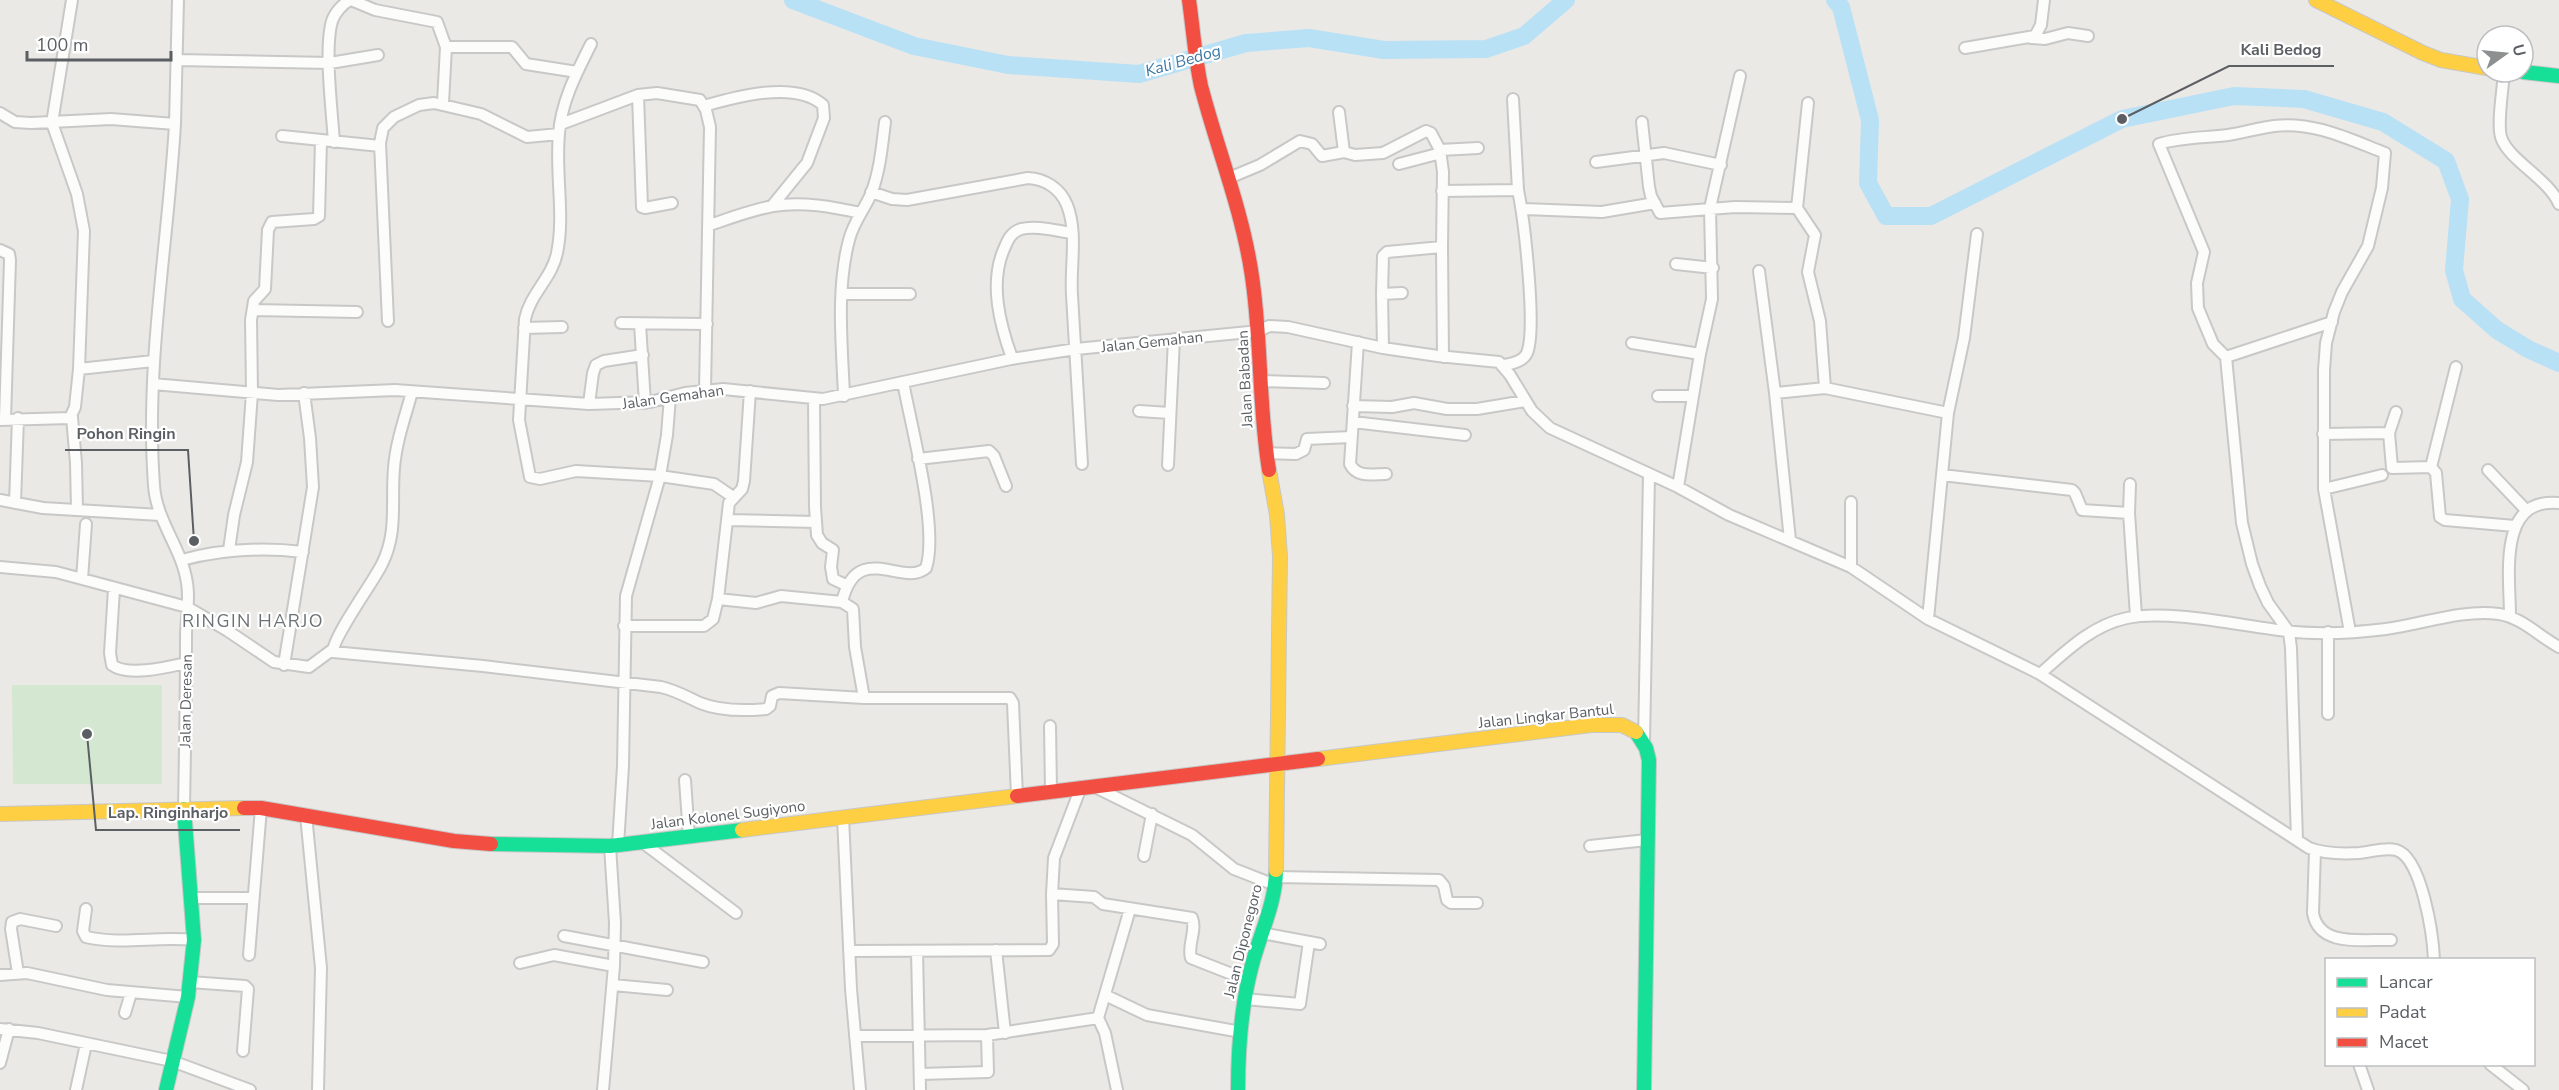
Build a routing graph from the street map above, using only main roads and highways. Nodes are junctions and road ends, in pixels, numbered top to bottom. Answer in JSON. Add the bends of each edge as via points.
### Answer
{"nodes":[{"id":1,"x":1189,"y":0,"type":"edge"},
{"id":2,"x":2316,"y":0,"type":"edge"},
{"id":3,"x":2475,"y":66,"type":"edge"},
{"id":4,"x":2535,"y":73,"type":"edge"},
{"id":5,"x":2559,"y":76,"type":"edge"},
{"id":6,"x":1277,"y":763,"type":"junction"},
{"id":7,"x":184,"y":809,"type":"junction"},
{"id":8,"x":0,"y":814,"type":"edge"},
{"id":9,"x":1644,"y":1085,"type":"edge"},
{"id":10,"x":166,"y":1090,"type":"edge"},
{"id":11,"x":1238,"y":1090,"type":"edge"}],
"edges":[{"from":1,"to":6,"type":"main road","name":"Jalan Babadan","via":[[1201,84],[1251,269],[1259,331],[1266,453],[1280,556]]},
{"from":2,"to":3,"type":"main road","via":[[2423,53]]},
{"from":4,"to":5,"type":"main road"},
{"from":6,"to":7,"type":"main road","name":"Jalan Kolonel Sugiyono","via":[[614,845],[489,845],[261,808]]},
{"from":6,"to":9,"type":"main road","name":"Jalan Lingkar Bantul","via":[[1591,725],[1615,723],[1629,727],[1644,742],[1648,760]]},
{"from":6,"to":11,"type":"main road","name":"Jalan Diponegoro","via":[[1275,881],[1248,980]]},
{"from":7,"to":8,"type":"main road","name":"Jalan Kolonel Sugiyono"},
{"from":7,"to":10,"type":"main road","via":[[194,940],[188,997]]}]}
